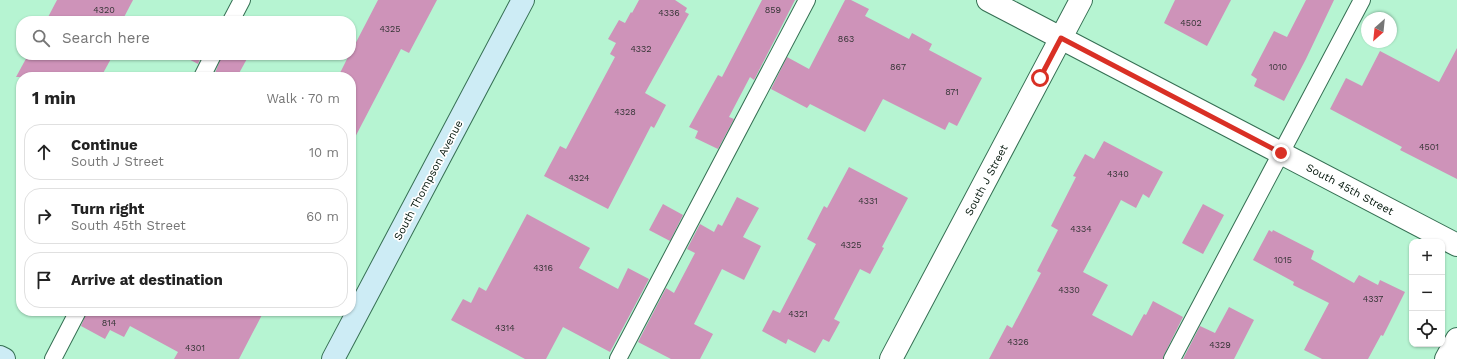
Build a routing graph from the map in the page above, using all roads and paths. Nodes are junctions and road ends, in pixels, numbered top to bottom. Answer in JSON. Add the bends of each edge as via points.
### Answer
{"nodes":[{"id":1,"x":242,"y":0,"type":"edge"},
{"id":2,"x":522,"y":0,"type":"edge"},
{"id":3,"x":807,"y":0,"type":"edge"},
{"id":4,"x":988,"y":0,"type":"edge"},
{"id":5,"x":1081,"y":0,"type":"edge"},
{"id":6,"x":1362,"y":0,"type":"edge"},
{"id":7,"x":234,"y":16,"type":"edge"},
{"id":8,"x":1061,"y":38,"type":"junction"},
{"id":9,"x":210,"y":60,"type":"edge"},
{"id":10,"x":204,"y":72,"type":"edge"},
{"id":11,"x":1281,"y":153,"type":"junction"},
{"id":12,"x":1457,"y":245,"type":"edge"},
{"id":13,"x":356,"y":315,"type":"edge"},
{"id":14,"x":75,"y":316,"type":"edge"},
{"id":15,"x":356,"y":316,"type":"edge"},
{"id":16,"x":1457,"y":339,"type":"edge"},
{"id":17,"x":0,"y":357,"type":"edge"},
{"id":18,"x":4,"y":359,"type":"edge"},
{"id":19,"x":53,"y":359,"type":"edge"},
{"id":20,"x":333,"y":359,"type":"edge"},
{"id":21,"x":618,"y":359,"type":"edge"},
{"id":22,"x":891,"y":359,"type":"edge"},
{"id":23,"x":1172,"y":359,"type":"edge"},
{"id":24,"x":1446,"y":359,"type":"edge"}],
"edges":[{"from":1,"to":7,"type":"lane"},
{"from":2,"to":13,"type":"main road","name":"South Thompson Avenue"},
{"from":3,"to":21,"type":"lane"},
{"from":4,"to":8,"type":"street","name":"South 45th Street"},
{"from":5,"to":8,"type":"street","name":"South J Street"},
{"from":6,"to":11,"type":"lane"},
{"from":8,"to":11,"type":"street","name":"South 45th Street"},
{"from":8,"to":22,"type":"street","name":"South J Street"},
{"from":9,"to":10,"type":"lane"},
{"from":11,"to":12,"type":"street","name":"South 45th Street"},
{"from":11,"to":23,"type":"lane"},
{"from":14,"to":19,"type":"lane"},
{"from":15,"to":20,"type":"main road","name":"South Thompson Avenue"},
{"from":16,"to":24,"type":"street"},
{"from":17,"to":18,"type":"main road"}]}
